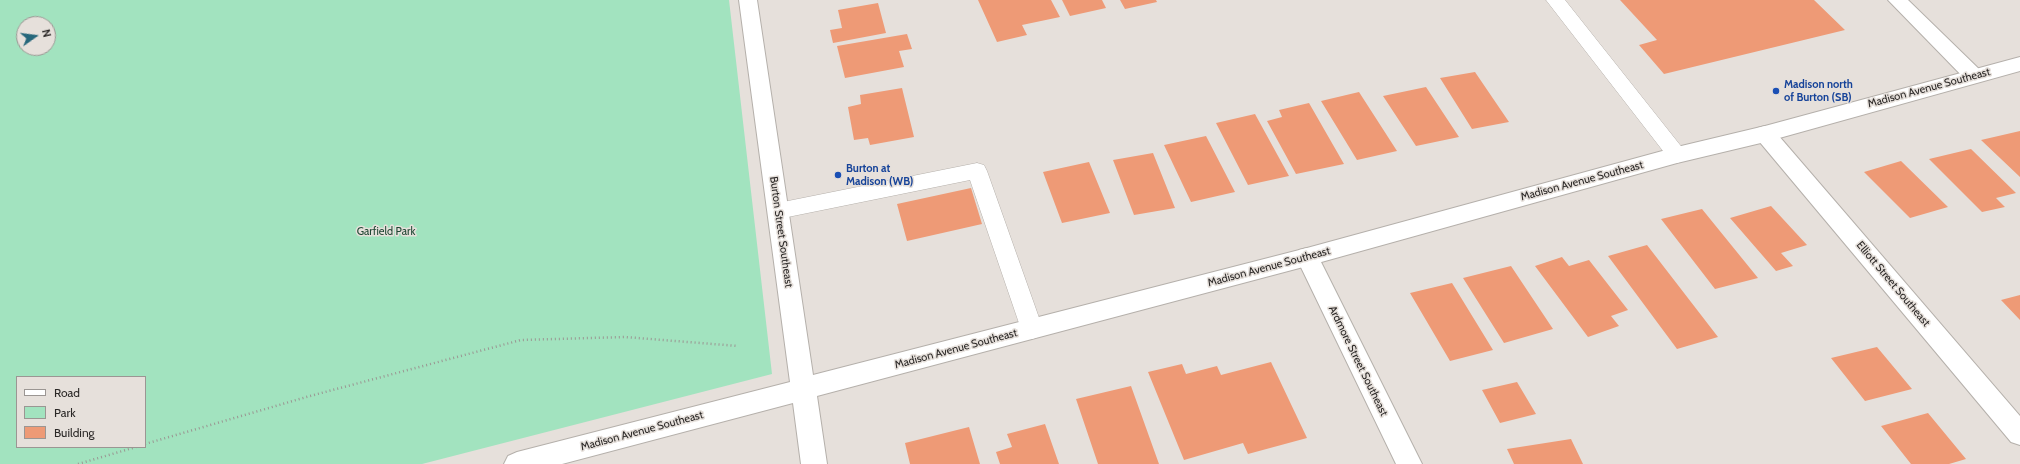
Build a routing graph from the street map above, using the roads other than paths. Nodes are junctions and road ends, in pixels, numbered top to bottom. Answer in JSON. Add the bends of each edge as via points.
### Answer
{"nodes":[{"id":1,"x":750,"y":0,"type":"edge"},
{"id":2,"x":1554,"y":0,"type":"edge"},
{"id":3,"x":1897,"y":0,"type":"edge"},
{"id":4,"x":2020,"y":64,"type":"edge"},
{"id":5,"x":1974,"y":76,"type":"junction"},
{"id":6,"x":1766,"y":134,"type":"junction"},
{"id":7,"x":1676,"y":155,"type":"junction"},
{"id":8,"x":778,"y":211,"type":"junction"},
{"id":9,"x":1307,"y":257,"type":"junction"},
{"id":10,"x":1032,"y":329,"type":"junction"},
{"id":11,"x":802,"y":389,"type":"junction"},
{"id":12,"x":2020,"y":434,"type":"edge"},
{"id":13,"x":516,"y":464,"type":"edge"},
{"id":14,"x":814,"y":464,"type":"edge"},
{"id":15,"x":1408,"y":464,"type":"edge"}],
"edges":[{"from":1,"to":8,"type":"street","name":"Burton Street Southeast"},
{"from":2,"to":7,"type":"lane"},
{"from":3,"to":5,"type":"street"},
{"from":4,"to":5,"type":"street","name":"Madison Avenue Southeast"},
{"from":5,"to":6,"type":"street","name":"Madison Avenue Southeast"},
{"from":6,"to":7,"type":"street","name":"Madison Avenue Southeast"},
{"from":6,"to":12,"type":"street","name":"Elliott Street Southeast"},
{"from":7,"to":9,"type":"street","name":"Madison Avenue Southeast"},
{"from":8,"to":10,"type":"lane","via":[[977,171]]},
{"from":8,"to":11,"type":"street","name":"Burton Street Southeast"},
{"from":9,"to":10,"type":"street","name":"Madison Avenue Southeast"},
{"from":9,"to":15,"type":"street","name":"Ardmore Street Southeast"},
{"from":10,"to":11,"type":"street","name":"Madison Avenue Southeast"},
{"from":11,"to":13,"type":"street","name":"Madison Avenue Southeast"},
{"from":11,"to":14,"type":"street","name":"Burton Street Southeast"}]}
